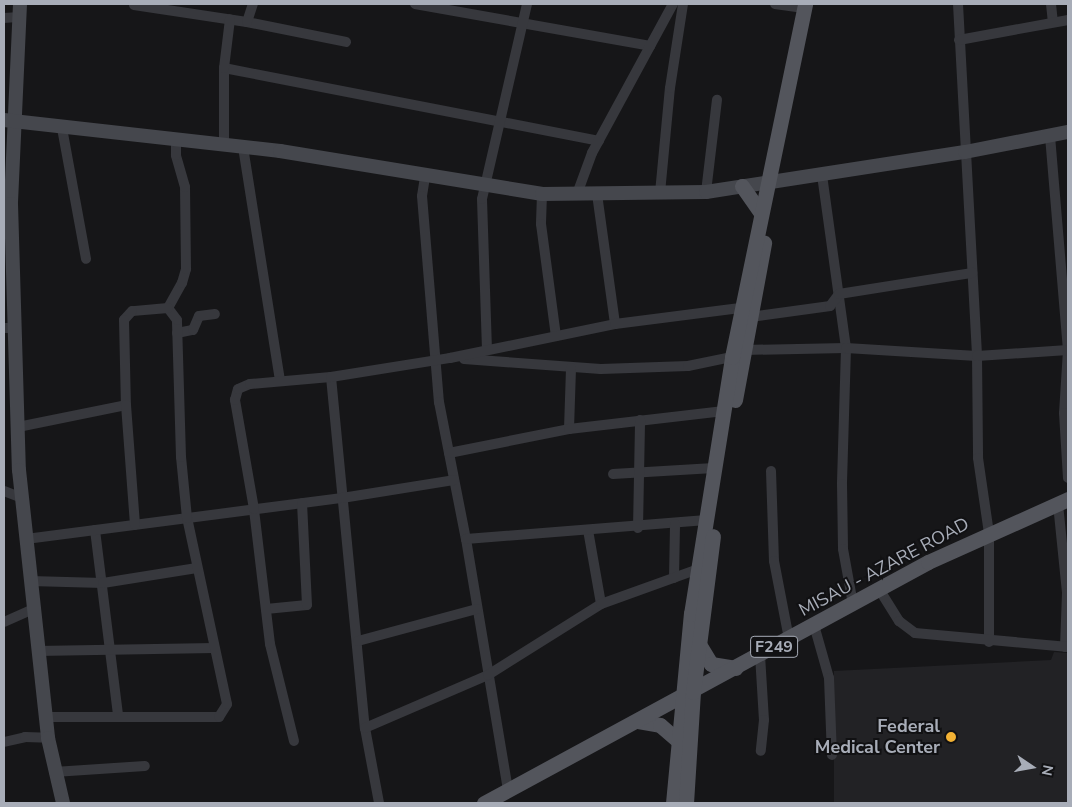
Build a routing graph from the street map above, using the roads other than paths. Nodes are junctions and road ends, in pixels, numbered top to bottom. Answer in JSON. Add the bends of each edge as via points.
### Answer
{"nodes":[{"id":1,"x":254,"y":4,"type":"edge"},
{"id":2,"x":416,"y":4,"type":"edge"},
{"id":3,"x":527,"y":4,"type":"edge"},
{"id":4,"x":673,"y":4,"type":"edge"},
{"id":5,"x":683,"y":4,"type":"edge"},
{"id":6,"x":775,"y":4,"type":"edge"},
{"id":7,"x":958,"y":4,"type":"edge"},
{"id":8,"x":1051,"y":4,"type":"edge"},
{"id":9,"x":134,"y":5,"type":"edge"},
{"id":10,"x":808,"y":5,"type":"edge"},
{"id":11,"x":153,"y":6,"type":"edge"},
{"id":12,"x":20,"y":10,"type":"edge"},
{"id":13,"x":4,"y":18,"type":"edge"},
{"id":14,"x":230,"y":19,"type":"junction"},
{"id":15,"x":1068,"y":20,"type":"edge"},
{"id":16,"x":247,"y":22,"type":"junction"},
{"id":17,"x":523,"y":22,"type":"junction"},
{"id":18,"x":1054,"y":22,"type":"junction"},
{"id":19,"x":959,"y":40,"type":"junction"},
{"id":20,"x":346,"y":42,"type":"dead end"},
{"id":21,"x":650,"y":46,"type":"junction"},
{"id":22,"x":224,"y":68,"type":"junction"},
{"id":23,"x":717,"y":100,"type":"dead end"},
{"id":24,"x":9,"y":121,"type":"edge"},
{"id":25,"x":500,"y":123,"type":"junction"},
{"id":26,"x":62,"y":128,"type":"junction"},
{"id":27,"x":1068,"y":132,"type":"edge"},
{"id":28,"x":1050,"y":136,"type":"junction"},
{"id":29,"x":176,"y":141,"type":"junction"},
{"id":30,"x":598,"y":141,"type":"junction"},
{"id":31,"x":224,"y":145,"type":"junction"},
{"id":32,"x":244,"y":147,"type":"junction"},
{"id":33,"x":965,"y":152,"type":"junction"},
{"id":34,"x":822,"y":175,"type":"junction"},
{"id":35,"x":425,"y":177,"type":"junction"},
{"id":36,"x":770,"y":182,"type":"junction"},
{"id":37,"x":486,"y":185,"type":"junction"},
{"id":38,"x":742,"y":186,"type":"junction"},
{"id":39,"x":706,"y":192,"type":"junction"},
{"id":40,"x":660,"y":193,"type":"junction"},
{"id":41,"x":542,"y":194,"type":"junction"},
{"id":42,"x":578,"y":194,"type":"junction"},
{"id":43,"x":596,"y":194,"type":"junction"},
{"id":44,"x":760,"y":212,"type":"junction"},
{"id":45,"x":8,"y":220,"type":"edge"},
{"id":46,"x":86,"y":259,"type":"dead end"},
{"id":47,"x":8,"y":263,"type":"edge"},
{"id":48,"x":972,"y":274,"type":"junction"},
{"id":49,"x":839,"y":294,"type":"junction"},
{"id":50,"x":168,"y":308,"type":"junction"},
{"id":51,"x":746,"y":313,"type":"junction"},
{"id":52,"x":215,"y":314,"type":"dead end"},
{"id":53,"x":615,"y":324,"type":"junction"},
{"id":54,"x":9,"y":328,"type":"edge"},
{"id":55,"x":177,"y":333,"type":"junction"},
{"id":56,"x":556,"y":336,"type":"junction"},
{"id":57,"x":846,"y":348,"type":"junction"},
{"id":58,"x":487,"y":350,"type":"junction"},
{"id":59,"x":1068,"y":350,"type":"edge"},
{"id":60,"x":738,"y":354,"type":"junction"},
{"id":61,"x":977,"y":356,"type":"junction"},
{"id":62,"x":450,"y":358,"type":"junction"},
{"id":63,"x":433,"y":360,"type":"junction"},
{"id":64,"x":571,"y":368,"type":"junction"},
{"id":65,"x":331,"y":377,"type":"junction"},
{"id":66,"x":280,"y":381,"type":"junction"},
{"id":67,"x":126,"y":405,"type":"junction"},
{"id":68,"x":724,"y":411,"type":"junction"},
{"id":69,"x":640,"y":420,"type":"junction"},
{"id":70,"x":18,"y":427,"type":"junction"},
{"id":71,"x":569,"y":429,"type":"junction"},
{"id":72,"x":449,"y":453,"type":"junction"},
{"id":73,"x":714,"y":468,"type":"junction"},
{"id":74,"x":638,"y":470,"type":"junction"},
{"id":75,"x":771,"y":471,"type":"dead end"},
{"id":76,"x":613,"y":474,"type":"dead end"},
{"id":77,"x":1068,"y":478,"type":"edge"},
{"id":78,"x":454,"y":480,"type":"junction"},
{"id":79,"x":5,"y":492,"type":"edge"},
{"id":80,"x":22,"y":498,"type":"junction"},
{"id":81,"x":342,"y":498,"type":"junction"},
{"id":82,"x":1063,"y":501,"type":"edge"},
{"id":83,"x":302,"y":503,"type":"junction"},
{"id":84,"x":254,"y":509,"type":"junction"},
{"id":85,"x":187,"y":518,"type":"junction"},
{"id":86,"x":706,"y":520,"type":"junction"},
{"id":87,"x":675,"y":524,"type":"junction"},
{"id":88,"x":135,"y":525,"type":"junction"},
{"id":89,"x":638,"y":528,"type":"junction"},
{"id":90,"x":95,"y":530,"type":"junction"},
{"id":91,"x":588,"y":530,"type":"junction"},
{"id":92,"x":989,"y":533,"type":"junction"},
{"id":93,"x":466,"y":538,"type":"junction"},
{"id":94,"x":26,"y":539,"type":"junction"},
{"id":95,"x":197,"y":568,"type":"junction"},
{"id":96,"x":698,"y":570,"type":"junction"},
{"id":97,"x":674,"y":578,"type":"junction"},
{"id":98,"x":30,"y":581,"type":"junction"},
{"id":99,"x":103,"y":583,"type":"junction"},
{"id":100,"x":879,"y":590,"type":"junction"},
{"id":101,"x":601,"y":604,"type":"junction"},
{"id":102,"x":853,"y":604,"type":"junction"},
{"id":103,"x":33,"y":609,"type":"junction"},
{"id":104,"x":266,"y":609,"type":"junction"},
{"id":105,"x":477,"y":609,"type":"junction"},
{"id":106,"x":4,"y":622,"type":"edge"},
{"id":107,"x":814,"y":625,"type":"junction"},
{"id":108,"x":789,"y":639,"type":"junction"},
{"id":109,"x":358,"y":641,"type":"junction"},
{"id":110,"x":989,"y":642,"type":"junction"},
{"id":111,"x":699,"y":644,"type":"junction"},
{"id":112,"x":1067,"y":647,"type":"edge"},
{"id":113,"x":214,"y":648,"type":"junction"},
{"id":114,"x":37,"y":650,"type":"junction"},
{"id":115,"x":110,"y":651,"type":"junction"},
{"id":116,"x":760,"y":655,"type":"junction"},
{"id":117,"x":736,"y":668,"type":"junction"},
{"id":118,"x":488,"y":676,"type":"junction"},
{"id":119,"x":687,"y":695,"type":"junction"},
{"id":120,"x":118,"y":715,"type":"junction"},
{"id":121,"x":46,"y":717,"type":"junction"},
{"id":122,"x":638,"y":722,"type":"junction"},
{"id":123,"x":365,"y":728,"type":"junction"},
{"id":124,"x":48,"y":738,"type":"junction"},
{"id":125,"x":677,"y":740,"type":"junction"},
{"id":126,"x":294,"y":741,"type":"dead end"},
{"id":127,"x":4,"y":742,"type":"edge"},
{"id":128,"x":761,"y":751,"type":"dead end"},
{"id":129,"x":832,"y":755,"type":"dead end"},
{"id":130,"x":145,"y":766,"type":"dead end"},
{"id":131,"x":54,"y":772,"type":"junction"},
{"id":132,"x":508,"y":791,"type":"junction"},
{"id":133,"x":63,"y":803,"type":"edge"},
{"id":134,"x":380,"y":803,"type":"edge"},
{"id":135,"x":484,"y":803,"type":"edge"},
{"id":136,"x":674,"y":803,"type":"edge"},
{"id":137,"x":686,"y":803,"type":"edge"}],
"edges":[{"from":1,"to":16,"type":"street"},
{"from":2,"to":17,"type":"street"},
{"from":3,"to":17,"type":"street"},
{"from":4,"to":21,"type":"street"},
{"from":5,"to":40,"type":"street","via":[[670,88]]},
{"from":6,"to":10,"type":"street"},
{"from":7,"to":19,"type":"street"},
{"from":8,"to":18,"type":"street"},
{"from":9,"to":11,"type":"street"},
{"from":10,"to":36,"type":"main road"},
{"from":11,"to":14,"type":"street"},
{"from":12,"to":13,"type":"street"},
{"from":12,"to":24,"type":"main road"},
{"from":14,"to":16,"type":"street"},
{"from":14,"to":22,"type":"street"},
{"from":15,"to":18,"type":"street"},
{"from":16,"to":20,"type":"street"},
{"from":17,"to":21,"type":"street"},
{"from":17,"to":25,"type":"street"},
{"from":18,"to":19,"type":"street"},
{"from":19,"to":33,"type":"street"},
{"from":21,"to":30,"type":"street"},
{"from":22,"to":25,"type":"street"},
{"from":22,"to":31,"type":"street"},
{"from":23,"to":39,"type":"street"},
{"from":24,"to":26,"type":"main road"},
{"from":24,"to":45,"type":"main road"},
{"from":25,"to":30,"type":"street"},
{"from":25,"to":37,"type":"street"},
{"from":26,"to":29,"type":"main road"},
{"from":26,"to":46,"type":"street"},
{"from":27,"to":28,"type":"main road"},
{"from":28,"to":33,"type":"main road"},
{"from":28,"to":59,"type":"street"},
{"from":29,"to":31,"type":"main road"},
{"from":29,"to":50,"type":"street","via":[[176,155],[185,187],[186,269]]},
{"from":30,"to":42,"type":"street"},
{"from":31,"to":32,"type":"main road"},
{"from":32,"to":35,"type":"main road"},
{"from":32,"to":66,"type":"street"},
{"from":33,"to":34,"type":"main road"},
{"from":33,"to":48,"type":"street"},
{"from":34,"to":36,"type":"main road"},
{"from":34,"to":49,"type":"street"},
{"from":35,"to":37,"type":"main road"},
{"from":35,"to":63,"type":"street","via":[[422,196]]},
{"from":36,"to":38,"type":"main road"},
{"from":36,"to":44,"type":"main road"},
{"from":36,"to":51,"type":"main road"},
{"from":37,"to":41,"type":"main road"},
{"from":37,"to":58,"type":"street","via":[[482,199]]},
{"from":38,"to":39,"type":"main road"},
{"from":38,"to":44,"type":"main road"},
{"from":39,"to":40,"type":"main road"},
{"from":40,"to":43,"type":"main road"},
{"from":41,"to":42,"type":"main road"},
{"from":41,"to":56,"type":"street","via":[[541,224]]},
{"from":42,"to":43,"type":"main road"},
{"from":43,"to":53,"type":"street"},
{"from":44,"to":51,"type":"main road"},
{"from":45,"to":47,"type":"main road"},
{"from":47,"to":54,"type":"main road"},
{"from":48,"to":49,"type":"street"},
{"from":48,"to":61,"type":"street"},
{"from":49,"to":51,"type":"street","via":[[830,306]]},
{"from":49,"to":57,"type":"street"},
{"from":50,"to":55,"type":"street","via":[[178,320]]},
{"from":50,"to":67,"type":"street","via":[[132,311],[124,320]]},
{"from":51,"to":53,"type":"street"},
{"from":51,"to":60,"type":"main road"},
{"from":52,"to":55,"type":"street","via":[[200,316],[192,330]]},
{"from":53,"to":56,"type":"street"},
{"from":54,"to":70,"type":"main road"},
{"from":55,"to":85,"type":"street","via":[[181,457]]},
{"from":56,"to":58,"type":"street"},
{"from":57,"to":60,"type":"street"},
{"from":57,"to":61,"type":"street"},
{"from":57,"to":102,"type":"street","via":[[842,484],[844,549]]},
{"from":58,"to":62,"type":"street"},
{"from":59,"to":61,"type":"street"},
{"from":59,"to":77,"type":"street","via":[[1064,413]]},
{"from":60,"to":64,"type":"street","via":[[688,366]]},
{"from":60,"to":68,"type":"main road"},
{"from":60,"to":111,"type":"main road"},
{"from":61,"to":92,"type":"street","via":[[978,458]]},
{"from":62,"to":63,"type":"street"},
{"from":62,"to":64,"type":"street"},
{"from":63,"to":65,"type":"street"},
{"from":63,"to":72,"type":"street"},
{"from":64,"to":71,"type":"street"},
{"from":65,"to":66,"type":"street"},
{"from":65,"to":81,"type":"street"},
{"from":66,"to":84,"type":"street","via":[[250,384],[238,390],[235,400]]},
{"from":67,"to":70,"type":"street"},
{"from":67,"to":88,"type":"street"},
{"from":68,"to":69,"type":"street"},
{"from":68,"to":73,"type":"main road"},
{"from":69,"to":71,"type":"street"},
{"from":69,"to":74,"type":"street"},
{"from":70,"to":80,"type":"main road"},
{"from":71,"to":72,"type":"street"},
{"from":72,"to":78,"type":"street"},
{"from":73,"to":74,"type":"street"},
{"from":73,"to":86,"type":"main road"},
{"from":74,"to":76,"type":"street"},
{"from":74,"to":89,"type":"street"},
{"from":75,"to":108,"type":"street","via":[[774,561]]},
{"from":78,"to":81,"type":"street"},
{"from":78,"to":93,"type":"street"},
{"from":79,"to":80,"type":"street"},
{"from":80,"to":94,"type":"main road"},
{"from":81,"to":83,"type":"street"},
{"from":81,"to":109,"type":"street"},
{"from":82,"to":92,"type":"main road","name":"MISAU - AZARE ROAD","number":"F249"},
{"from":82,"to":112,"type":"street"},
{"from":83,"to":84,"type":"street"},
{"from":83,"to":104,"type":"street","via":[[307,605]]},
{"from":84,"to":85,"type":"street"},
{"from":84,"to":104,"type":"street"},
{"from":85,"to":88,"type":"street"},
{"from":85,"to":95,"type":"street"},
{"from":86,"to":87,"type":"street"},
{"from":86,"to":96,"type":"main road"},
{"from":87,"to":89,"type":"street"},
{"from":87,"to":97,"type":"street"},
{"from":88,"to":90,"type":"street"},
{"from":89,"to":91,"type":"street"},
{"from":90,"to":94,"type":"street"},
{"from":90,"to":99,"type":"street"},
{"from":91,"to":93,"type":"street"},
{"from":91,"to":101,"type":"street"},
{"from":92,"to":100,"type":"main road","name":"MISAU - AZARE ROAD","number":"F249"},
{"from":92,"to":110,"type":"street"},
{"from":93,"to":105,"type":"street"},
{"from":94,"to":98,"type":"main road"},
{"from":95,"to":99,"type":"street"},
{"from":95,"to":113,"type":"street"},
{"from":96,"to":97,"type":"street"},
{"from":96,"to":119,"type":"main road"},
{"from":97,"to":101,"type":"street"},
{"from":98,"to":99,"type":"street"},
{"from":98,"to":103,"type":"main road"},
{"from":99,"to":115,"type":"street"},
{"from":100,"to":102,"type":"main road","name":"MISAU - AZARE ROAD","number":"F249"},
{"from":100,"to":110,"type":"street","via":[[906,629],[929,636]]},
{"from":101,"to":118,"type":"street"},
{"from":102,"to":107,"type":"main road","name":"MISAU - AZARE ROAD","number":"F249"},
{"from":103,"to":106,"type":"street"},
{"from":103,"to":114,"type":"main road"},
{"from":104,"to":126,"type":"street","via":[[270,644]]},
{"from":105,"to":109,"type":"street"},
{"from":105,"to":118,"type":"street"},
{"from":107,"to":108,"type":"main road","name":"MISAU - AZARE ROAD","number":"F249"},
{"from":107,"to":129,"type":"street","via":[[829,678]]},
{"from":108,"to":116,"type":"main road","name":"MISAU - AZARE ROAD","number":"F249"},
{"from":109,"to":123,"type":"street"},
{"from":110,"to":112,"type":"street"},
{"from":111,"to":117,"type":"main road","via":[[711,664]]},
{"from":111,"to":119,"type":"main road"},
{"from":113,"to":115,"type":"street"},
{"from":113,"to":120,"type":"street","via":[[227,704],[219,717]]},
{"from":114,"to":115,"type":"street"},
{"from":114,"to":121,"type":"main road"},
{"from":115,"to":120,"type":"street"},
{"from":116,"to":117,"type":"main road","name":"MISAU - AZARE ROAD","number":"F249"},
{"from":116,"to":128,"type":"street","via":[[764,709]]},
{"from":117,"to":119,"type":"main road","name":"MISAU - AZARE ROAD","number":"F249"},
{"from":118,"to":123,"type":"street"},
{"from":118,"to":132,"type":"street"},
{"from":119,"to":122,"type":"main road","name":"MISAU - AZARE ROAD","number":"F249"},
{"from":119,"to":125,"type":"main road"},
{"from":119,"to":137,"type":"main road"},
{"from":120,"to":121,"type":"street"},
{"from":121,"to":124,"type":"main road"},
{"from":122,"to":125,"type":"main road","via":[[660,725]]},
{"from":122,"to":132,"type":"main road","name":"MISAU - AZARE ROAD","number":"F249"},
{"from":123,"to":134,"type":"street"},
{"from":124,"to":127,"type":"street","via":[[25,737]]},
{"from":124,"to":131,"type":"main road"},
{"from":125,"to":136,"type":"main road"},
{"from":130,"to":131,"type":"street"},
{"from":131,"to":133,"type":"main road"},
{"from":132,"to":135,"type":"main road","name":"MISAU - AZARE ROAD","number":"F249"}]}
